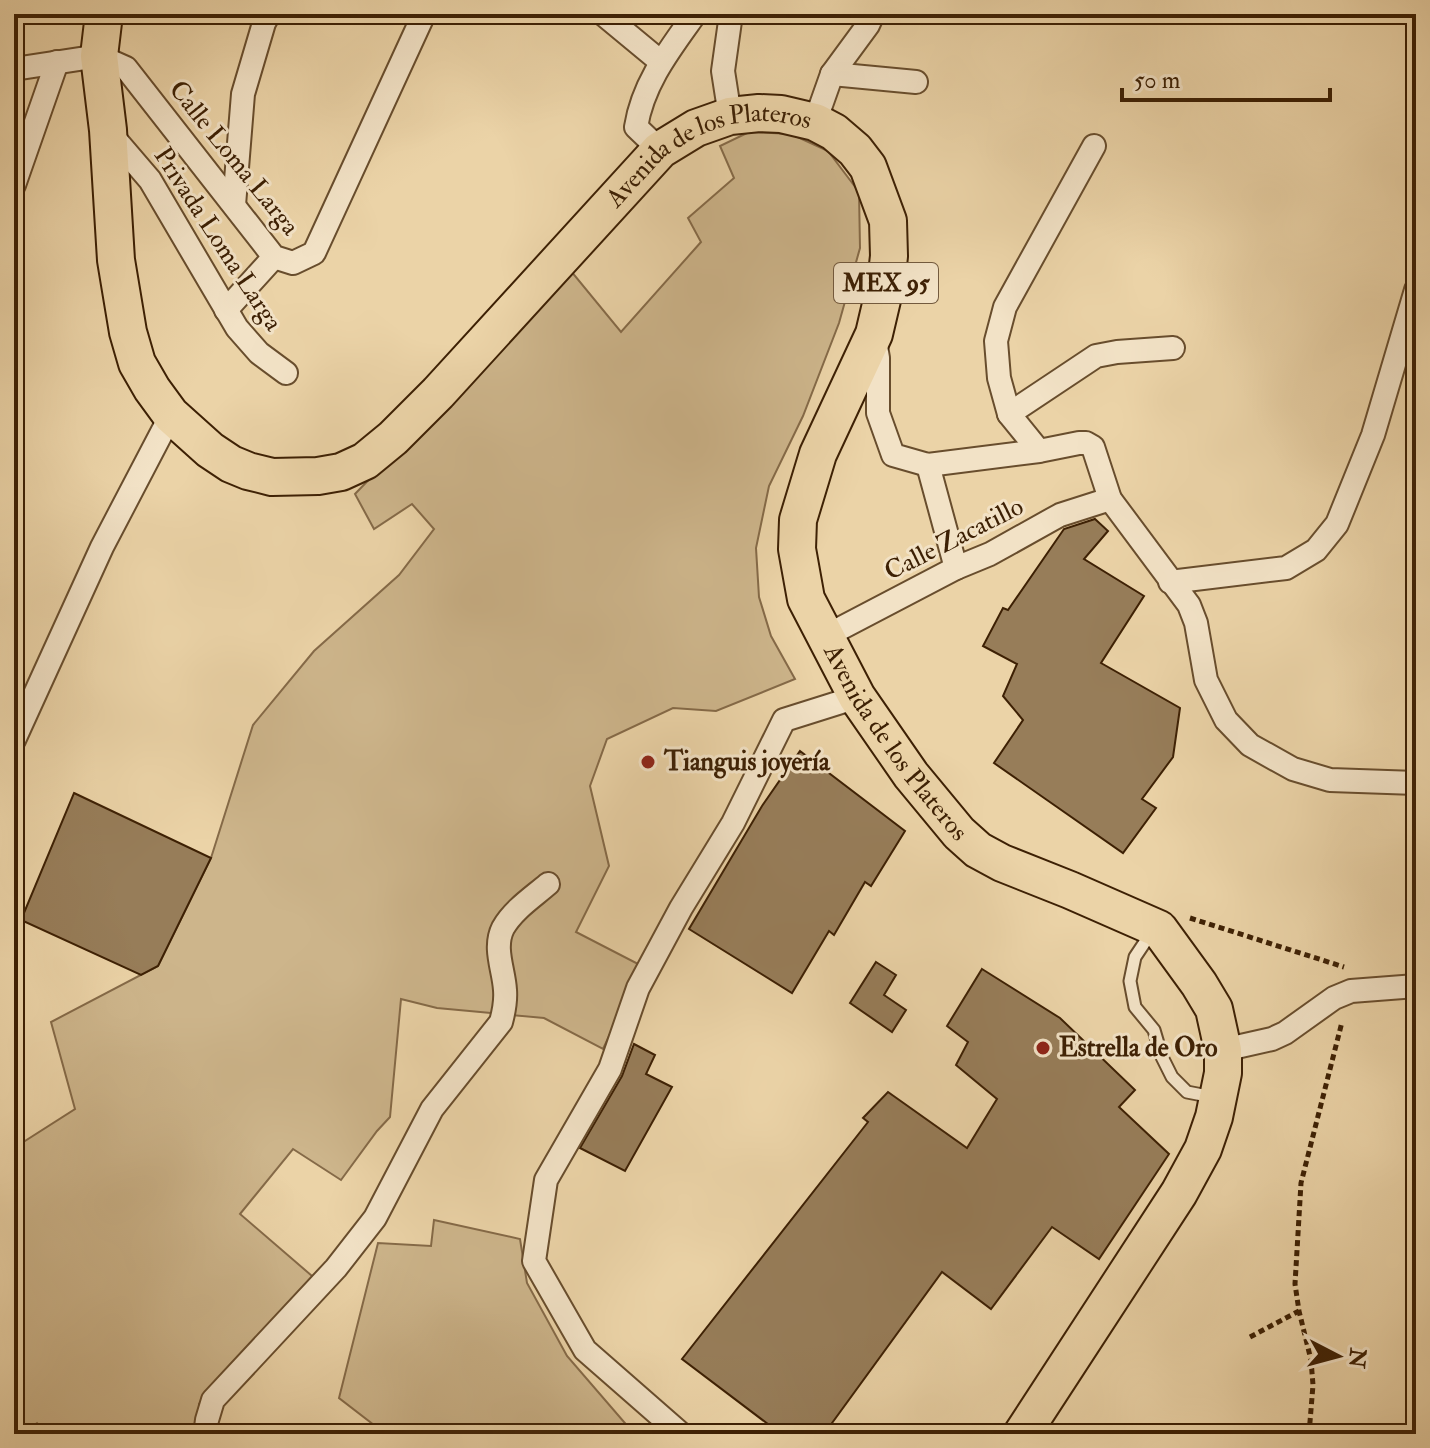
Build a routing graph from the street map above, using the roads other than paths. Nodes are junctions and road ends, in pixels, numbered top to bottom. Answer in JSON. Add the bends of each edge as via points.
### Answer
{"nodes":[{"id":1,"x":104,"y":14,"type":"edge"},
{"id":2,"x":269,"y":14,"type":"edge"},
{"id":3,"x":424,"y":14,"type":"edge"},
{"id":4,"x":603,"y":14,"type":"edge"},
{"id":5,"x":695,"y":14,"type":"edge"},
{"id":6,"x":731,"y":14,"type":"edge"},
{"id":7,"x":873,"y":14,"type":"edge"},
{"id":8,"x":99,"y":56,"type":"junction"},
{"id":9,"x":57,"y":62,"type":"junction"},
{"id":10,"x":661,"y":62,"type":"junction"},
{"id":11,"x":15,"y":66,"type":"edge"},
{"id":12,"x":832,"y":74,"type":"junction"},
{"id":13,"x":916,"y":82,"type":"dead end"},
{"id":14,"x":730,"y":116,"type":"junction"},
{"id":15,"x":815,"y":122,"type":"junction"},
{"id":16,"x":108,"y":130,"type":"junction"},
{"id":17,"x":648,"y":138,"type":"junction"},
{"id":18,"x":1094,"y":146,"type":"dead end"},
{"id":19,"x":14,"y":185,"type":"edge"},
{"id":20,"x":234,"y":205,"type":"junction"},
{"id":21,"x":274,"y":257,"type":"junction"},
{"id":22,"x":1416,"y":290,"type":"edge"},
{"id":23,"x":226,"y":310,"type":"junction"},
{"id":24,"x":874,"y":334,"type":"junction"},
{"id":25,"x":1173,"y":348,"type":"dead end"},
{"id":26,"x":286,"y":373,"type":"dead end"},
{"id":27,"x":1009,"y":414,"type":"junction"},
{"id":28,"x":171,"y":415,"type":"junction"},
{"id":29,"x":1039,"y":451,"type":"junction"},
{"id":30,"x":928,"y":465,"type":"junction"},
{"id":31,"x":1110,"y":499,"type":"junction"},
{"id":32,"x":956,"y":568,"type":"junction"},
{"id":33,"x":1170,"y":582,"type":"junction"},
{"id":34,"x":826,"y":636,"type":"junction"},
{"id":35,"x":857,"y":697,"type":"junction"},
{"id":36,"x":14,"y":740,"type":"edge"},
{"id":37,"x":1416,"y":783,"type":"edge"},
{"id":38,"x":548,"y":884,"type":"dead end"},
{"id":39,"x":1159,"y":929,"type":"junction"},
{"id":40,"x":1416,"y":986,"type":"edge"},
{"id":41,"x":1223,"y":1050,"type":"junction"},
{"id":42,"x":1218,"y":1098,"type":"junction"},
{"id":43,"x":205,"y":1434,"type":"edge"},
{"id":44,"x":681,"y":1434,"type":"edge"},
{"id":45,"x":1022,"y":1434,"type":"edge"}],
"edges":[{"from":1,"to":8,"type":"main road","name":"Avenida de los Plateros","number":"MEX 95"},
{"from":2,"to":20,"type":"street","via":[[243,94]]},
{"from":3,"to":21,"type":"street","name":"Calle Loma Larga","via":[[314,253],[293,263]]},
{"from":4,"to":10,"type":"street"},
{"from":5,"to":10,"type":"street"},
{"from":6,"to":14,"type":"street","via":[[723,71]]},
{"from":7,"to":12,"type":"street"},
{"from":8,"to":9,"type":"street"},
{"from":8,"to":16,"type":"main road","name":"Avenida de los Plateros","number":"MEX 95"},
{"from":8,"to":20,"type":"street","name":"Calle Loma Larga","via":[[126,68]]},
{"from":9,"to":11,"type":"street"},
{"from":9,"to":19,"type":"street"},
{"from":10,"to":17,"type":"street","via":[[639,106]]},
{"from":12,"to":13,"type":"street"},
{"from":12,"to":15,"type":"street"},
{"from":14,"to":15,"type":"main road","name":"Avenida de los Plateros","number":"MEX 95","via":[[781,114]]},
{"from":14,"to":17,"type":"main road","name":"Avenida de los Plateros","number":"MEX 95"},
{"from":15,"to":24,"type":"main road","name":"Avenida de los Plateros","number":"MEX 95","via":[[834,132],[868,167],[888,221],[886,283]]},
{"from":16,"to":23,"type":"street","name":"Privada Loma Larga","via":[[150,180]]},
{"from":16,"to":28,"type":"main road","name":"Avenida de los Plateros","number":"MEX 95","via":[[116,260],[128,332],[137,363]]},
{"from":17,"to":28,"type":"main road","name":"Avenida de los Plateros","number":"MEX 95","via":[[438,393],[365,461],[318,476],[272,477],[231,464]]},
{"from":18,"to":27,"type":"street","via":[[1005,307],[996,341]]},
{"from":20,"to":21,"type":"street","name":"Calle Loma Larga"},
{"from":21,"to":23,"type":"street"},
{"from":22,"to":33,"type":"street","via":[[1373,435],[1337,524],[1316,550],[1286,568]]},
{"from":23,"to":26,"type":"street","name":"Privada Loma Larga","via":[[259,353]]},
{"from":24,"to":30,"type":"street","name":"Calle Zacatillo","via":[[878,413],[893,455]]},
{"from":24,"to":34,"type":"main road","name":"Avenida de los Plateros","number":"MEX 95","via":[[818,454],[798,520],[806,599]]},
{"from":25,"to":27,"type":"street","via":[[1096,356]]},
{"from":27,"to":29,"type":"street"},
{"from":28,"to":36,"type":"street","via":[[102,547]]},
{"from":29,"to":30,"type":"street","name":"Calle Zacatillo"},
{"from":29,"to":31,"type":"street","name":"Calle Zacatillo","via":[[1079,443],[1093,447]]},
{"from":30,"to":32,"type":"street"},
{"from":31,"to":32,"type":"street","name":"Calle Zacatillo","via":[[1060,515]]},
{"from":31,"to":33,"type":"street","name":"Calle Zacatillo"},
{"from":32,"to":34,"type":"street","name":"Calle Zacatillo"},
{"from":33,"to":37,"type":"street","name":"Calle Zacatillo","via":[[1196,623],[1215,701],[1250,745],[1293,769],[1330,780]]},
{"from":34,"to":35,"type":"main road","name":"Avenida de los Plateros","number":"MEX 95"},
{"from":35,"to":39,"type":"main road","name":"Avenida de los Plateros","number":"MEX 95","via":[[911,775],[978,850]]},
{"from":35,"to":44,"type":"street","via":[[784,720],[733,823],[638,988],[610,1069],[546,1180],[534,1261],[585,1350]]},
{"from":38,"to":43,"type":"street","via":[[503,929],[498,945],[505,988],[501,1022],[432,1109],[375,1218],[336,1268],[213,1400]]},
{"from":39,"to":41,"type":"main road","via":[[1214,1009]]},
{"from":39,"to":42,"type":"lane","via":[[1135,957],[1130,981],[1135,1007],[1154,1030],[1172,1077],[1187,1092]]},
{"from":40,"to":41,"type":"street","via":[[1351,991],[1272,1039]]},
{"from":41,"to":42,"type":"main road"},
{"from":42,"to":45,"type":"main road","via":[[1203,1149],[1179,1193]]}]}
